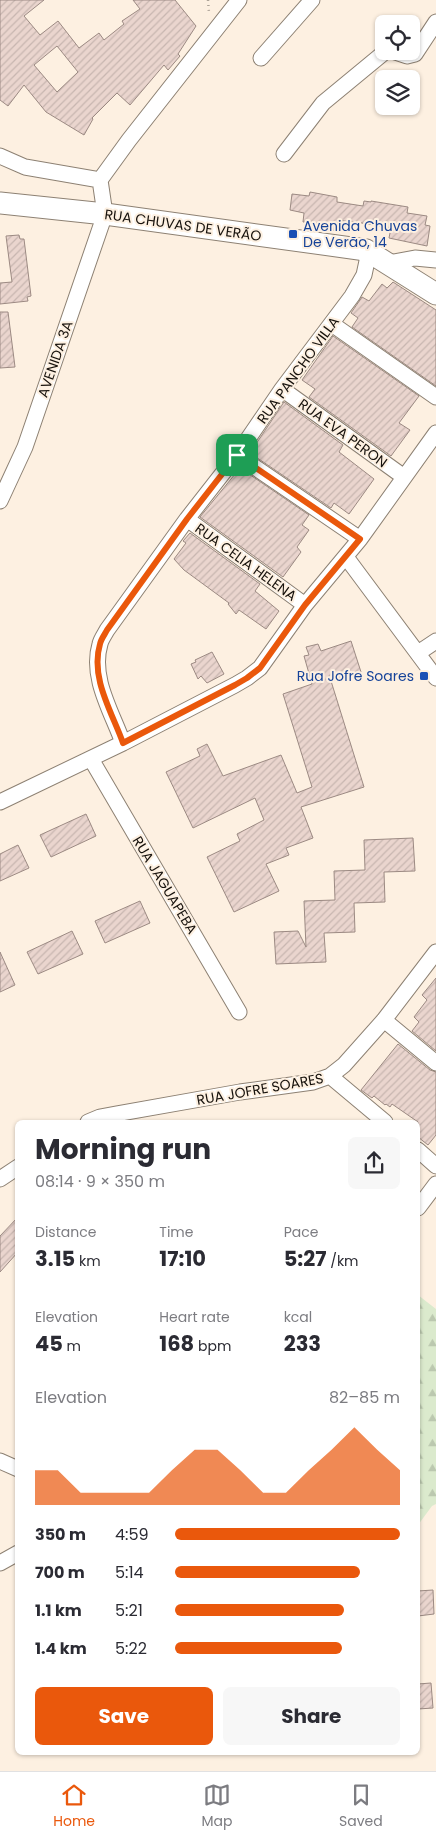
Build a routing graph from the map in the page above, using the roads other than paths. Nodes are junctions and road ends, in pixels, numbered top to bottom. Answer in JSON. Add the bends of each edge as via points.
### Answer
{"nodes":[{"id":1,"x":238,"y":0,"type":"edge"},
{"id":2,"x":312,"y":0,"type":"edge"},
{"id":3,"x":436,"y":22,"type":"edge"},
{"id":4,"x":420,"y":46,"type":"edge"},
{"id":5,"x":260,"y":58,"type":"dead end"},
{"id":6,"x":375,"y":60,"type":"edge"},
{"id":7,"x":284,"y":154,"type":"dead end"},
{"id":8,"x":0,"y":156,"type":"edge"},
{"id":9,"x":100,"y":180,"type":"junction"},
{"id":10,"x":0,"y":203,"type":"edge"},
{"id":11,"x":105,"y":214,"type":"junction"},
{"id":12,"x":366,"y":250,"type":"junction"},
{"id":13,"x":436,"y":260,"type":"edge"},
{"id":14,"x":388,"y":264,"type":"junction"},
{"id":15,"x":436,"y":294,"type":"edge"},
{"id":16,"x":332,"y":324,"type":"junction"},
{"id":17,"x":282,"y":389,"type":"junction"},
{"id":18,"x":436,"y":397,"type":"edge"},
{"id":19,"x":436,"y":433,"type":"edge"},
{"id":20,"x":237,"y":455,"type":"junction"},
{"id":21,"x":404,"y":478,"type":"junction"},
{"id":22,"x":0,"y":501,"type":"edge"},
{"id":23,"x":187,"y":519,"type":"junction"},
{"id":24,"x":360,"y":539,"type":"junction"},
{"id":25,"x":346,"y":557,"type":"junction"},
{"id":26,"x":305,"y":605,"type":"junction"},
{"id":27,"x":436,"y":641,"type":"edge"},
{"id":28,"x":418,"y":653,"type":"junction"},
{"id":29,"x":436,"y":678,"type":"edge"},
{"id":30,"x":123,"y":743,"type":"junction"},
{"id":31,"x":91,"y":759,"type":"junction"},
{"id":32,"x":0,"y":802,"type":"edge"},
{"id":33,"x":436,"y":953,"type":"edge"},
{"id":34,"x":239,"y":1012,"type":"dead end"},
{"id":35,"x":384,"y":1020,"type":"junction"},
{"id":36,"x":436,"y":1063,"type":"edge"},
{"id":37,"x":330,"y":1076,"type":"junction"},
{"id":38,"x":94,"y":1120,"type":"edge"},
{"id":39,"x":383,"y":1120,"type":"edge"},
{"id":40,"x":420,"y":1152,"type":"edge"},
{"id":41,"x":436,"y":1166,"type":"edge"},
{"id":42,"x":15,"y":1169,"type":"edge"},
{"id":43,"x":0,"y":1179,"type":"edge"},
{"id":44,"x":436,"y":1184,"type":"edge"},
{"id":45,"x":420,"y":1205,"type":"edge"},
{"id":46,"x":0,"y":1461,"type":"edge"},
{"id":47,"x":15,"y":1468,"type":"edge"},
{"id":48,"x":15,"y":1555,"type":"edge"},
{"id":49,"x":0,"y":1563,"type":"edge"}],
"edges":[{"from":1,"to":9,"type":"street"},
{"from":2,"to":5,"type":"street"},
{"from":3,"to":4,"type":"street"},
{"from":6,"to":7,"type":"street","via":[[323,102]]},
{"from":8,"to":9,"type":"street","via":[[25,167]]},
{"from":9,"to":11,"type":"street"},
{"from":10,"to":11,"type":"street","name":"RUA CHUVAS DE VERÃO"},
{"from":11,"to":12,"type":"street","name":"RUA CHUVAS DE VERÃO"},
{"from":11,"to":22,"type":"street","name":"AVENIDA 3A","via":[[25,447]]},
{"from":12,"to":14,"type":"street"},
{"from":12,"to":16,"type":"street","name":"RUA PANCHO VILLA","via":[[364,275]]},
{"from":13,"to":14,"type":"street","via":[[415,258]]},
{"from":14,"to":15,"type":"street"},
{"from":16,"to":17,"type":"street","name":"RUA PANCHO VILLA"},
{"from":16,"to":18,"type":"street"},
{"from":17,"to":20,"type":"street","name":"RUA PANCHO VILLA"},
{"from":17,"to":21,"type":"street","name":"RUA EVA PERON"},
{"from":19,"to":21,"type":"street"},
{"from":20,"to":23,"type":"street","name":"RUA PANCHO VILLA"},
{"from":20,"to":24,"type":"street"},
{"from":21,"to":24,"type":"street"},
{"from":23,"to":26,"type":"street","name":"RUA CELIA HELENA"},
{"from":23,"to":30,"type":"street","name":"RUA PANCHO VILLA","via":[[100,643],[98,675]]},
{"from":24,"to":25,"type":"street"},
{"from":25,"to":26,"type":"street"},
{"from":25,"to":28,"type":"street"},
{"from":26,"to":30,"type":"street","via":[[260,668],[247,678]]},
{"from":27,"to":28,"type":"street"},
{"from":28,"to":29,"type":"street"},
{"from":30,"to":31,"type":"street"},
{"from":31,"to":32,"type":"street"},
{"from":31,"to":34,"type":"street","name":"RUA JAGUAPEBA"},
{"from":33,"to":35,"type":"street","name":"RUA JOFRE SOARES"},
{"from":35,"to":36,"type":"street"},
{"from":35,"to":37,"type":"street","name":"RUA JOFRE SOARES"},
{"from":37,"to":38,"type":"street","name":"RUA JOFRE SOARES","via":[[314,1082],[240,1092]]},
{"from":37,"to":39,"type":"street"},
{"from":40,"to":41,"type":"street"},
{"from":42,"to":43,"type":"street"},
{"from":44,"to":45,"type":"street"},
{"from":46,"to":47,"type":"street"},
{"from":48,"to":49,"type":"street"}]}
